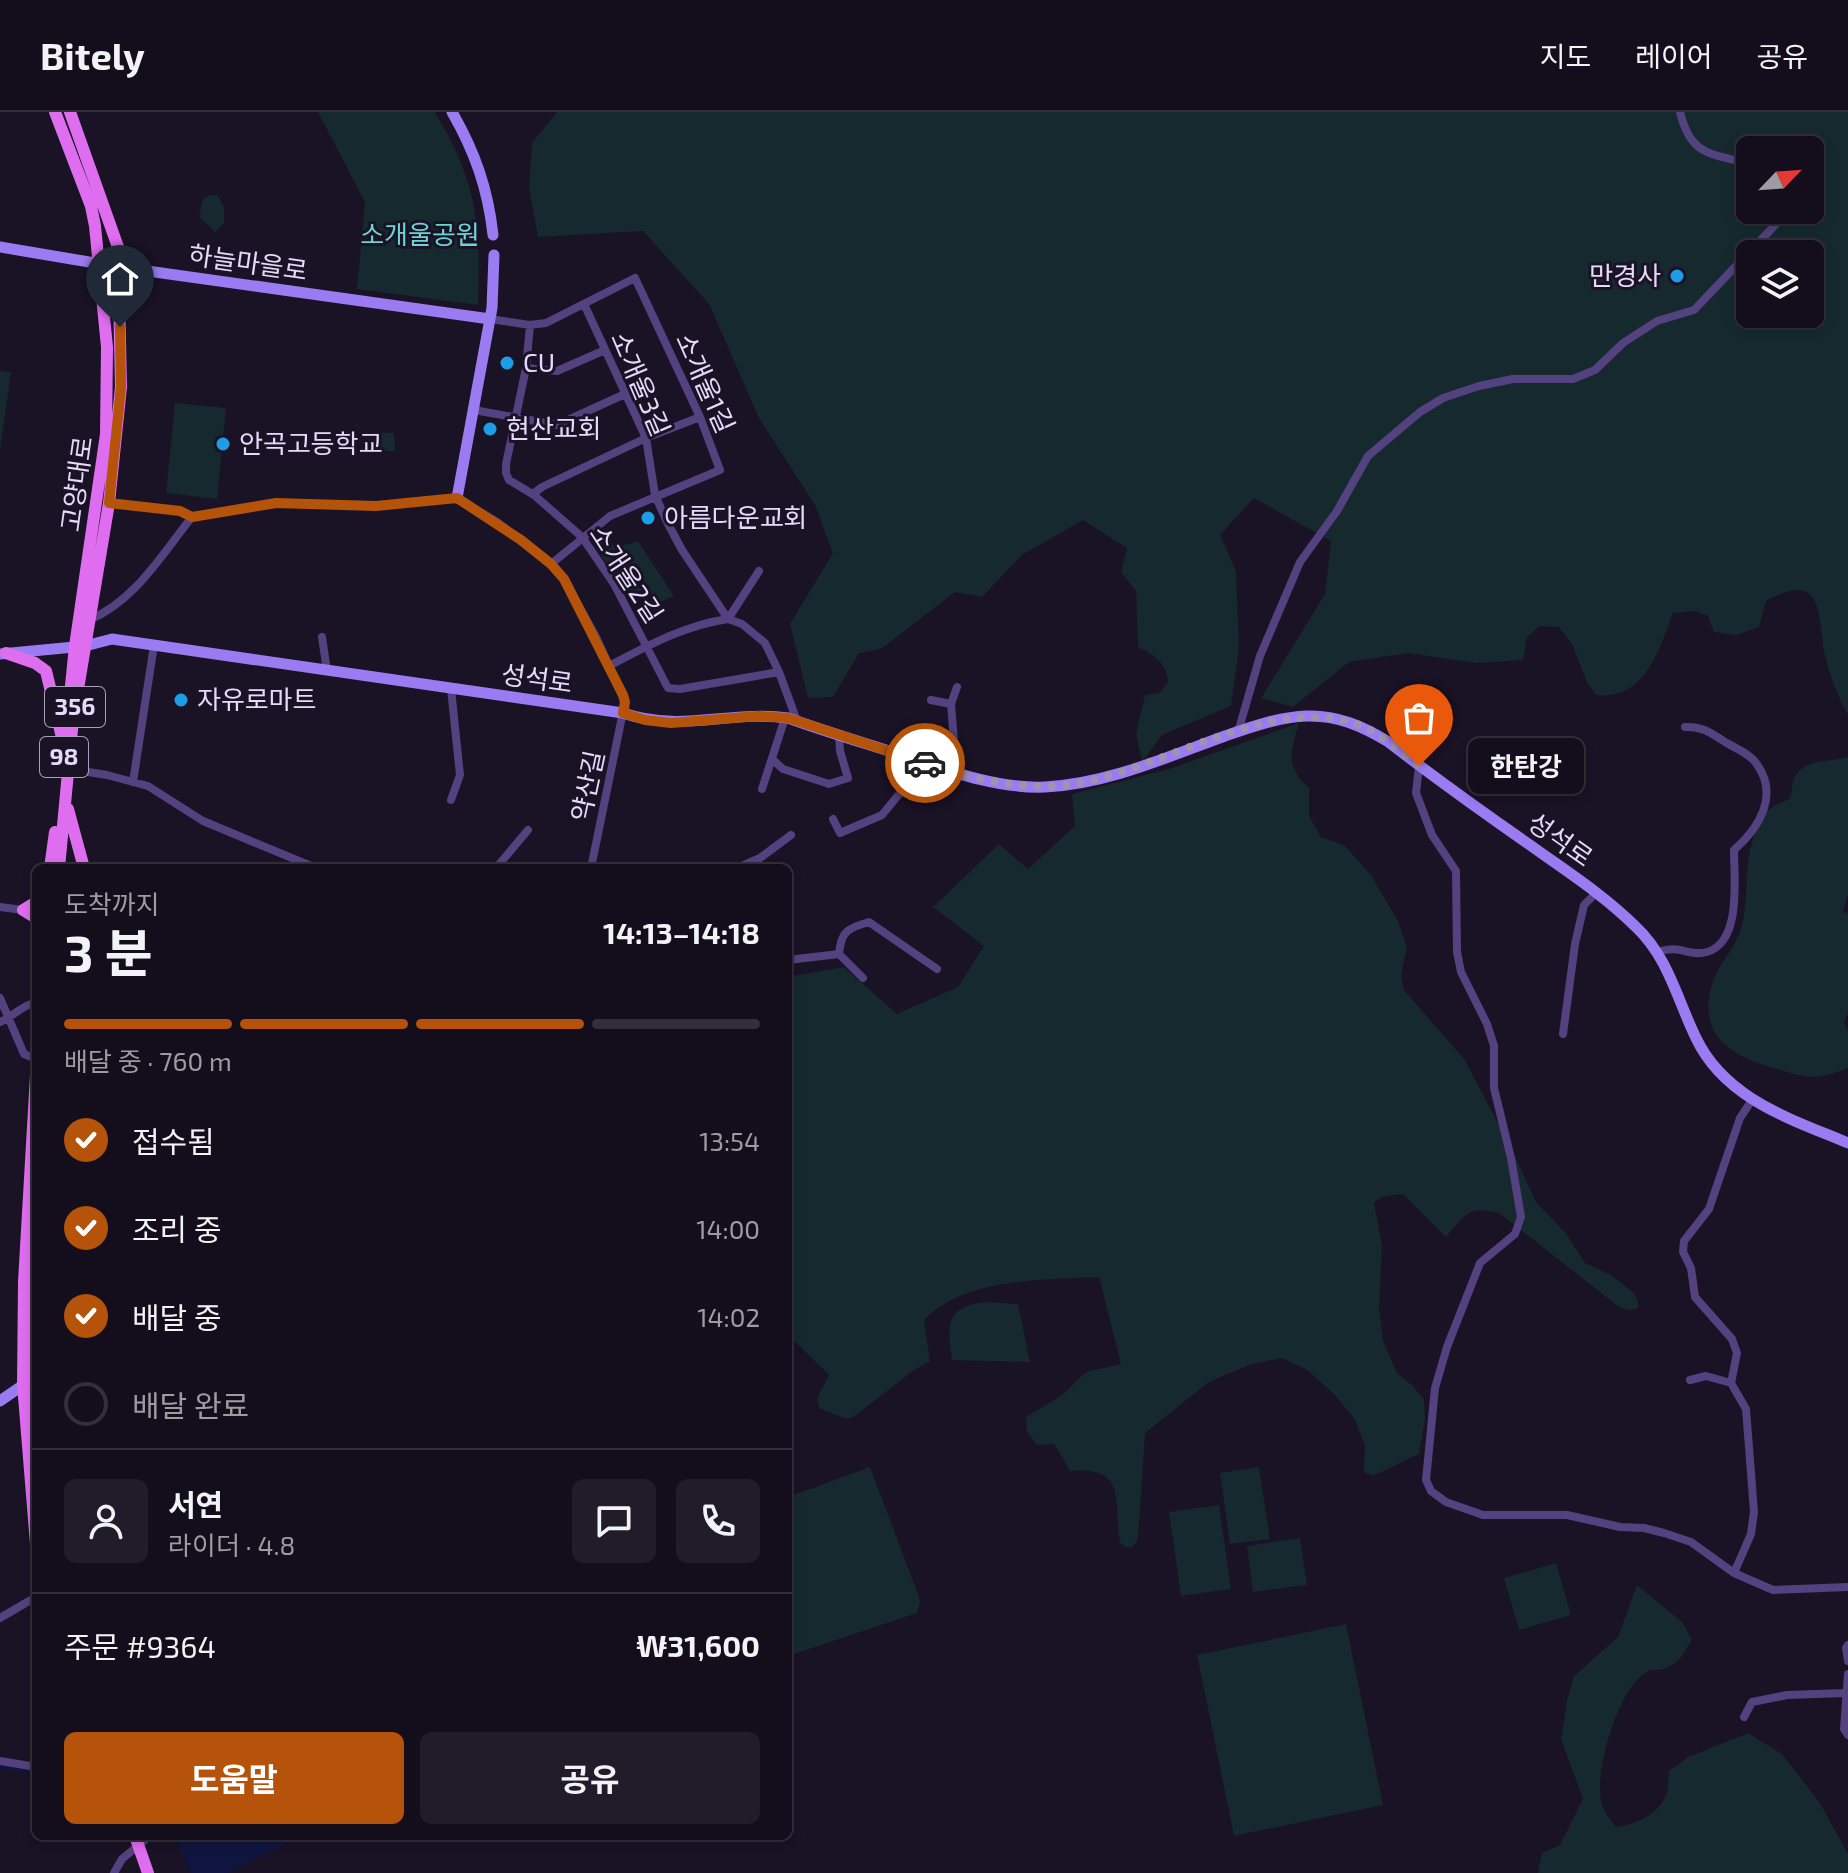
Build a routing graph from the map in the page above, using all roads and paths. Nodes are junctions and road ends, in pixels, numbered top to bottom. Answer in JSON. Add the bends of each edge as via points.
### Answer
{"nodes":[{"id":1,"x":55,"y":112,"type":"edge"},
{"id":2,"x":70,"y":112,"type":"edge"},
{"id":3,"x":452,"y":112,"type":"edge"},
{"id":4,"x":1680,"y":112,"type":"edge"},
{"id":5,"x":1736,"y":160,"type":"edge"},
{"id":6,"x":1776,"y":224,"type":"edge"},
{"id":7,"x":493,"y":235,"type":"dead end"},
{"id":8,"x":0,"y":247,"type":"edge"},
{"id":9,"x":494,"y":255,"type":"dead end"},
{"id":10,"x":99,"y":264,"type":"junction"},
{"id":11,"x":119,"y":267,"type":"junction"},
{"id":12,"x":584,"y":304,"type":"junction"},
{"id":13,"x":490,"y":319,"type":"junction"},
{"id":14,"x":530,"y":325,"type":"junction"},
{"id":15,"x":605,"y":350,"type":"junction"},
{"id":16,"x":526,"y":368,"type":"junction"},
{"id":17,"x":625,"y":394,"type":"junction"},
{"id":18,"x":474,"y":410,"type":"junction"},
{"id":19,"x":700,"y":417,"type":"junction"},
{"id":20,"x":516,"y":418,"type":"junction"},
{"id":21,"x":646,"y":438,"type":"junction"},
{"id":22,"x":533,"y":494,"type":"junction"},
{"id":23,"x":655,"y":495,"type":"junction"},
{"id":24,"x":457,"y":498,"type":"junction"},
{"id":25,"x":109,"y":503,"type":"junction"},
{"id":26,"x":192,"y":517,"type":"junction"},
{"id":27,"x":582,"y":537,"type":"junction"},
{"id":28,"x":551,"y":564,"type":"junction"},
{"id":29,"x":759,"y":571,"type":"dead end"},
{"id":30,"x":728,"y":619,"type":"junction"},
{"id":31,"x":89,"y":620,"type":"junction"},
{"id":32,"x":322,"y":637,"type":"dead end"},
{"id":33,"x":154,"y":645,"type":"junction"},
{"id":34,"x":80,"y":646,"type":"junction"},
{"id":35,"x":648,"y":646,"type":"junction"},
{"id":36,"x":3,"y":654,"type":"edge"},
{"id":37,"x":609,"y":666,"type":"junction"},
{"id":38,"x":327,"y":671,"type":"junction"},
{"id":39,"x":779,"y":672,"type":"junction"},
{"id":40,"x":957,"y":687,"type":"dead end"},
{"id":41,"x":451,"y":689,"type":"junction"},
{"id":42,"x":931,"y":700,"type":"dead end"},
{"id":43,"x":951,"y":704,"type":"junction"},
{"id":44,"x":623,"y":713,"type":"junction"},
{"id":45,"x":785,"y":718,"type":"junction"},
{"id":46,"x":797,"y":721,"type":"junction"},
{"id":47,"x":1685,"y":727,"type":"dead end"},
{"id":48,"x":1238,"y":732,"type":"junction"},
{"id":49,"x":839,"y":735,"type":"junction"},
{"id":50,"x":65,"y":750,"type":"junction"},
{"id":51,"x":772,"y":759,"type":"junction"},
{"id":52,"x":1419,"y":766,"type":"junction"},
{"id":53,"x":940,"y":768,"type":"junction"},
{"id":54,"x":69,"y":769,"type":"junction"},
{"id":55,"x":133,"y":782,"type":"junction"},
{"id":56,"x":762,"y":789,"type":"dead end"},
{"id":57,"x":65,"y":800,"type":"junction"},
{"id":58,"x":451,"y":800,"type":"dead end"},
{"id":59,"x":833,"y":819,"type":"dead end"},
{"id":60,"x":528,"y":830,"type":"dead end"},
{"id":61,"x":791,"y":835,"type":"dead end"},
{"id":62,"x":51,"y":864,"type":"edge"},
{"id":63,"x":59,"y":864,"type":"edge"},
{"id":64,"x":83,"y":864,"type":"edge"},
{"id":65,"x":306,"y":864,"type":"edge"},
{"id":66,"x":499,"y":864,"type":"edge"},
{"id":67,"x":592,"y":864,"type":"edge"},
{"id":68,"x":746,"y":864,"type":"edge"},
{"id":69,"x":1597,"y":892,"type":"junction"},
{"id":70,"x":32,"y":904,"type":"edge"},
{"id":71,"x":0,"y":907,"type":"edge"},
{"id":72,"x":23,"y":910,"type":"junction"},
{"id":73,"x":32,"y":916,"type":"edge"},
{"id":74,"x":1658,"y":952,"type":"junction"},
{"id":75,"x":839,"y":954,"type":"junction"},
{"id":76,"x":792,"y":961,"type":"edge"},
{"id":77,"x":937,"y":969,"type":"dead end"},
{"id":78,"x":863,"y":978,"type":"dead end"},
{"id":79,"x":0,"y":998,"type":"edge"},
{"id":80,"x":32,"y":1003,"type":"edge"},
{"id":81,"x":10,"y":1018,"type":"junction"},
{"id":82,"x":0,"y":1022,"type":"edge"},
{"id":83,"x":1563,"y":1034,"type":"dead end"},
{"id":84,"x":32,"y":1057,"type":"edge"},
{"id":85,"x":1752,"y":1100,"type":"junction"},
{"id":86,"x":1848,"y":1143,"type":"edge"},
{"id":87,"x":32,"y":1211,"type":"edge"},
{"id":88,"x":32,"y":1329,"type":"edge"},
{"id":89,"x":1690,"y":1380,"type":"dead end"},
{"id":90,"x":29,"y":1381,"type":"edge"},
{"id":91,"x":1731,"y":1383,"type":"junction"},
{"id":92,"x":0,"y":1401,"type":"edge"},
{"id":93,"x":32,"y":1451,"type":"edge"},
{"id":94,"x":1734,"y":1573,"type":"junction"},
{"id":95,"x":1848,"y":1587,"type":"edge"},
{"id":96,"x":32,"y":1599,"type":"edge"},
{"id":97,"x":0,"y":1618,"type":"edge"},
{"id":98,"x":1848,"y":1645,"type":"edge"},
{"id":99,"x":1848,"y":1661,"type":"edge"},
{"id":100,"x":1848,"y":1674,"type":"edge"},
{"id":101,"x":1845,"y":1693,"type":"junction"},
{"id":102,"x":1744,"y":1717,"type":"dead end"},
{"id":103,"x":1848,"y":1735,"type":"edge"},
{"id":104,"x":0,"y":1761,"type":"edge"},
{"id":105,"x":32,"y":1766,"type":"edge"},
{"id":106,"x":140,"y":1840,"type":"edge"},
{"id":107,"x":141,"y":1840,"type":"edge"},
{"id":108,"x":141,"y":1840,"type":"edge"},
{"id":109,"x":114,"y":1873,"type":"edge"},
{"id":110,"x":148,"y":1873,"type":"edge"},
{"id":111,"x":156,"y":1873,"type":"edge"}],
"edges":[{"from":1,"to":10,"type":"main road","name":"고양대로","number":"98","via":[[91,206]]},
{"from":2,"to":11,"type":"main road","name":"고양대로","number":"356","via":[[114,232]]},
{"from":3,"to":7,"type":"street","via":[[479,165]]},
{"from":4,"to":5,"type":"street","via":[[1692,143]]},
{"from":6,"to":48,"type":"street","via":[[1694,310],[1657,321],[1595,370],[1573,379],[1513,379],[1443,398],[1368,456],[1300,562],[1260,656]]},
{"from":8,"to":10,"type":"street","name":"하늘마을로"},
{"from":9,"to":13,"type":"street"},
{"from":10,"to":11,"type":"street","name":"하늘마을로"},
{"from":10,"to":34,"type":"main road","name":"고양대로","number":"98","via":[[108,407]]},
{"from":11,"to":13,"type":"street","name":"하늘마을로"},
{"from":11,"to":25,"type":"main road","name":"고양대로","number":"356","via":[[121,387]]},
{"from":12,"to":14,"type":"street","name":"소개울1길"},
{"from":12,"to":15,"type":"street","name":"소개울3길"},
{"from":12,"to":19,"type":"street","name":"소개울1길","via":[[635,278]]},
{"from":13,"to":14,"type":"street","name":"소개울1길"},
{"from":13,"to":18,"type":"street"},
{"from":14,"to":16,"type":"street","name":"소개울2길"},
{"from":15,"to":16,"type":"street","via":[[557,371]]},
{"from":15,"to":17,"type":"street","name":"소개울3길"},
{"from":16,"to":20,"type":"street","name":"소개울2길"},
{"from":17,"to":20,"type":"street","via":[[557,425]]},
{"from":17,"to":21,"type":"street","name":"소개울3길"},
{"from":18,"to":20,"type":"street"},
{"from":18,"to":24,"type":"street"},
{"from":19,"to":21,"type":"street"},
{"from":19,"to":23,"type":"street","name":"소개울1길","via":[[720,470]]},
{"from":20,"to":22,"type":"street","name":"소개울2길","via":[[506,473]]},
{"from":21,"to":22,"type":"street"},
{"from":21,"to":23,"type":"street","name":"소개울3길"},
{"from":22,"to":27,"type":"street","name":"소개울2길"},
{"from":23,"to":27,"type":"street","name":"소개울1길","via":[[610,516]]},
{"from":23,"to":30,"type":"street","name":"소개울3길","via":[[682,550]]},
{"from":24,"to":26,"type":"street","via":[[376,506],[276,503]]},
{"from":24,"to":28,"type":"street"},
{"from":25,"to":26,"type":"street"},
{"from":25,"to":31,"type":"main road","name":"고양대로","number":"356"},
{"from":26,"to":31,"type":"street","via":[[124,600]]},
{"from":27,"to":28,"type":"street","name":"소개울1길"},
{"from":27,"to":35,"type":"street","name":"소개울2길"},
{"from":28,"to":37,"type":"street"},
{"from":29,"to":30,"type":"street"},
{"from":30,"to":35,"type":"street","name":"소개울2길"},
{"from":30,"to":39,"type":"street","name":"소개울3길","via":[[765,643]]},
{"from":31,"to":34,"type":"main road","name":"고양대로","number":"356"},
{"from":32,"to":38,"type":"street"},
{"from":33,"to":34,"type":"street","name":"성석로","via":[[112,639]]},
{"from":33,"to":38,"type":"street","name":"성석로"},
{"from":33,"to":55,"type":"street"},
{"from":34,"to":36,"type":"street","name":"성석로"},
{"from":34,"to":50,"type":"main road","name":"고양대로","number":"98"},
{"from":34,"to":54,"type":"main road","name":"고양대로","number":"356"},
{"from":35,"to":37,"type":"street"},
{"from":35,"to":39,"type":"street","name":"소개울2길","via":[[668,688]]},
{"from":36,"to":50,"type":"main road","via":[[46,671]]},
{"from":37,"to":44,"type":"street","via":[[625,699]]},
{"from":38,"to":41,"type":"street","name":"성석로"},
{"from":39,"to":46,"type":"street","name":"소개울3길"},
{"from":40,"to":43,"type":"street"},
{"from":41,"to":44,"type":"street","name":"성석로"},
{"from":41,"to":58,"type":"street","via":[[460,775]]},
{"from":42,"to":43,"type":"street"},
{"from":43,"to":53,"type":"street","via":[[954,742]]},
{"from":44,"to":45,"type":"street","name":"성석로","via":[[684,723]]},
{"from":44,"to":67,"type":"street","name":"약산길"},
{"from":45,"to":46,"type":"street","name":"성석로"},
{"from":45,"to":51,"type":"street"},
{"from":46,"to":49,"type":"street","name":"성석로"},
{"from":47,"to":74,"type":"street","via":[[1699,726],[1755,761],[1766,781],[1768,802],[1749,837],[1734,850],[1732,922],[1722,943],[1708,952],[1673,946]]},
{"from":48,"to":52,"type":"street","name":"성석로","via":[[1288,718],[1336,719],[1362,726]]},
{"from":48,"to":53,"type":"street","name":"성석로","via":[[1077,784],[1030,786]]},
{"from":49,"to":51,"type":"street","via":[[848,778],[829,784],[783,769]]},
{"from":49,"to":53,"type":"street","name":"성석로"},
{"from":50,"to":62,"type":"main road","name":"고양대로","number":"98"},
{"from":51,"to":56,"type":"street"},
{"from":52,"to":69,"type":"street","name":"성석로"},
{"from":52,"to":94,"type":"street","via":[[1416,793],[1432,835],[1456,871],[1457,952],[1494,1046],[1494,1088],[1521,1217],[1515,1234],[1480,1263],[1447,1347],[1435,1388],[1426,1480],[1446,1502],[1483,1515],[1567,1515],[1664,1533],[1691,1542]]},
{"from":53,"to":59,"type":"street","via":[[930,778],[905,787],[882,815],[840,833]]},
{"from":54,"to":55,"type":"street"},
{"from":54,"to":57,"type":"main road","name":"고양대로","number":"356"},
{"from":55,"to":65,"type":"street","via":[[203,821]]},
{"from":57,"to":63,"type":"main road","name":"고양대로","number":"356"},
{"from":57,"to":64,"type":"main road"},
{"from":60,"to":66,"type":"street"},
{"from":61,"to":68,"type":"street"},
{"from":69,"to":74,"type":"street","name":"성석로"},
{"from":69,"to":83,"type":"street","via":[[1584,905]]},
{"from":70,"to":72,"type":"main road"},
{"from":71,"to":72,"type":"street"},
{"from":72,"to":73,"type":"main road"},
{"from":74,"to":85,"type":"street","name":"성석로","via":[[1703,1051]]},
{"from":75,"to":76,"type":"street"},
{"from":75,"to":77,"type":"street","via":[[840,938],[869,922]]},
{"from":75,"to":78,"type":"street"},
{"from":79,"to":81,"type":"street"},
{"from":80,"to":81,"type":"street"},
{"from":81,"to":82,"type":"street"},
{"from":81,"to":84,"type":"street","via":[[24,1054]]},
{"from":85,"to":86,"type":"street","name":"성석로"},
{"from":85,"to":91,"type":"street","via":[[1740,1118],[1709,1209],[1684,1241],[1683,1252],[1695,1297],[1732,1339],[1737,1353]]},
{"from":87,"to":90,"type":"main road"},
{"from":88,"to":90,"type":"main road"},
{"from":89,"to":91,"type":"street","via":[[1706,1376]]},
{"from":90,"to":92,"type":"street"},
{"from":90,"to":93,"type":"main road"},
{"from":91,"to":94,"type":"street","via":[[1746,1409],[1754,1512],[1751,1534]]},
{"from":94,"to":95,"type":"street","via":[[1773,1590]]},
{"from":96,"to":97,"type":"street"},
{"from":98,"to":99,"type":"street"},
{"from":100,"to":101,"type":"street"},
{"from":101,"to":102,"type":"street","via":[[1752,1702]]},
{"from":101,"to":103,"type":"street"},
{"from":104,"to":105,"type":"street"},
{"from":106,"to":109,"type":"street"},
{"from":107,"to":110,"type":"main road"},
{"from":108,"to":111,"type":"main road"}]}
